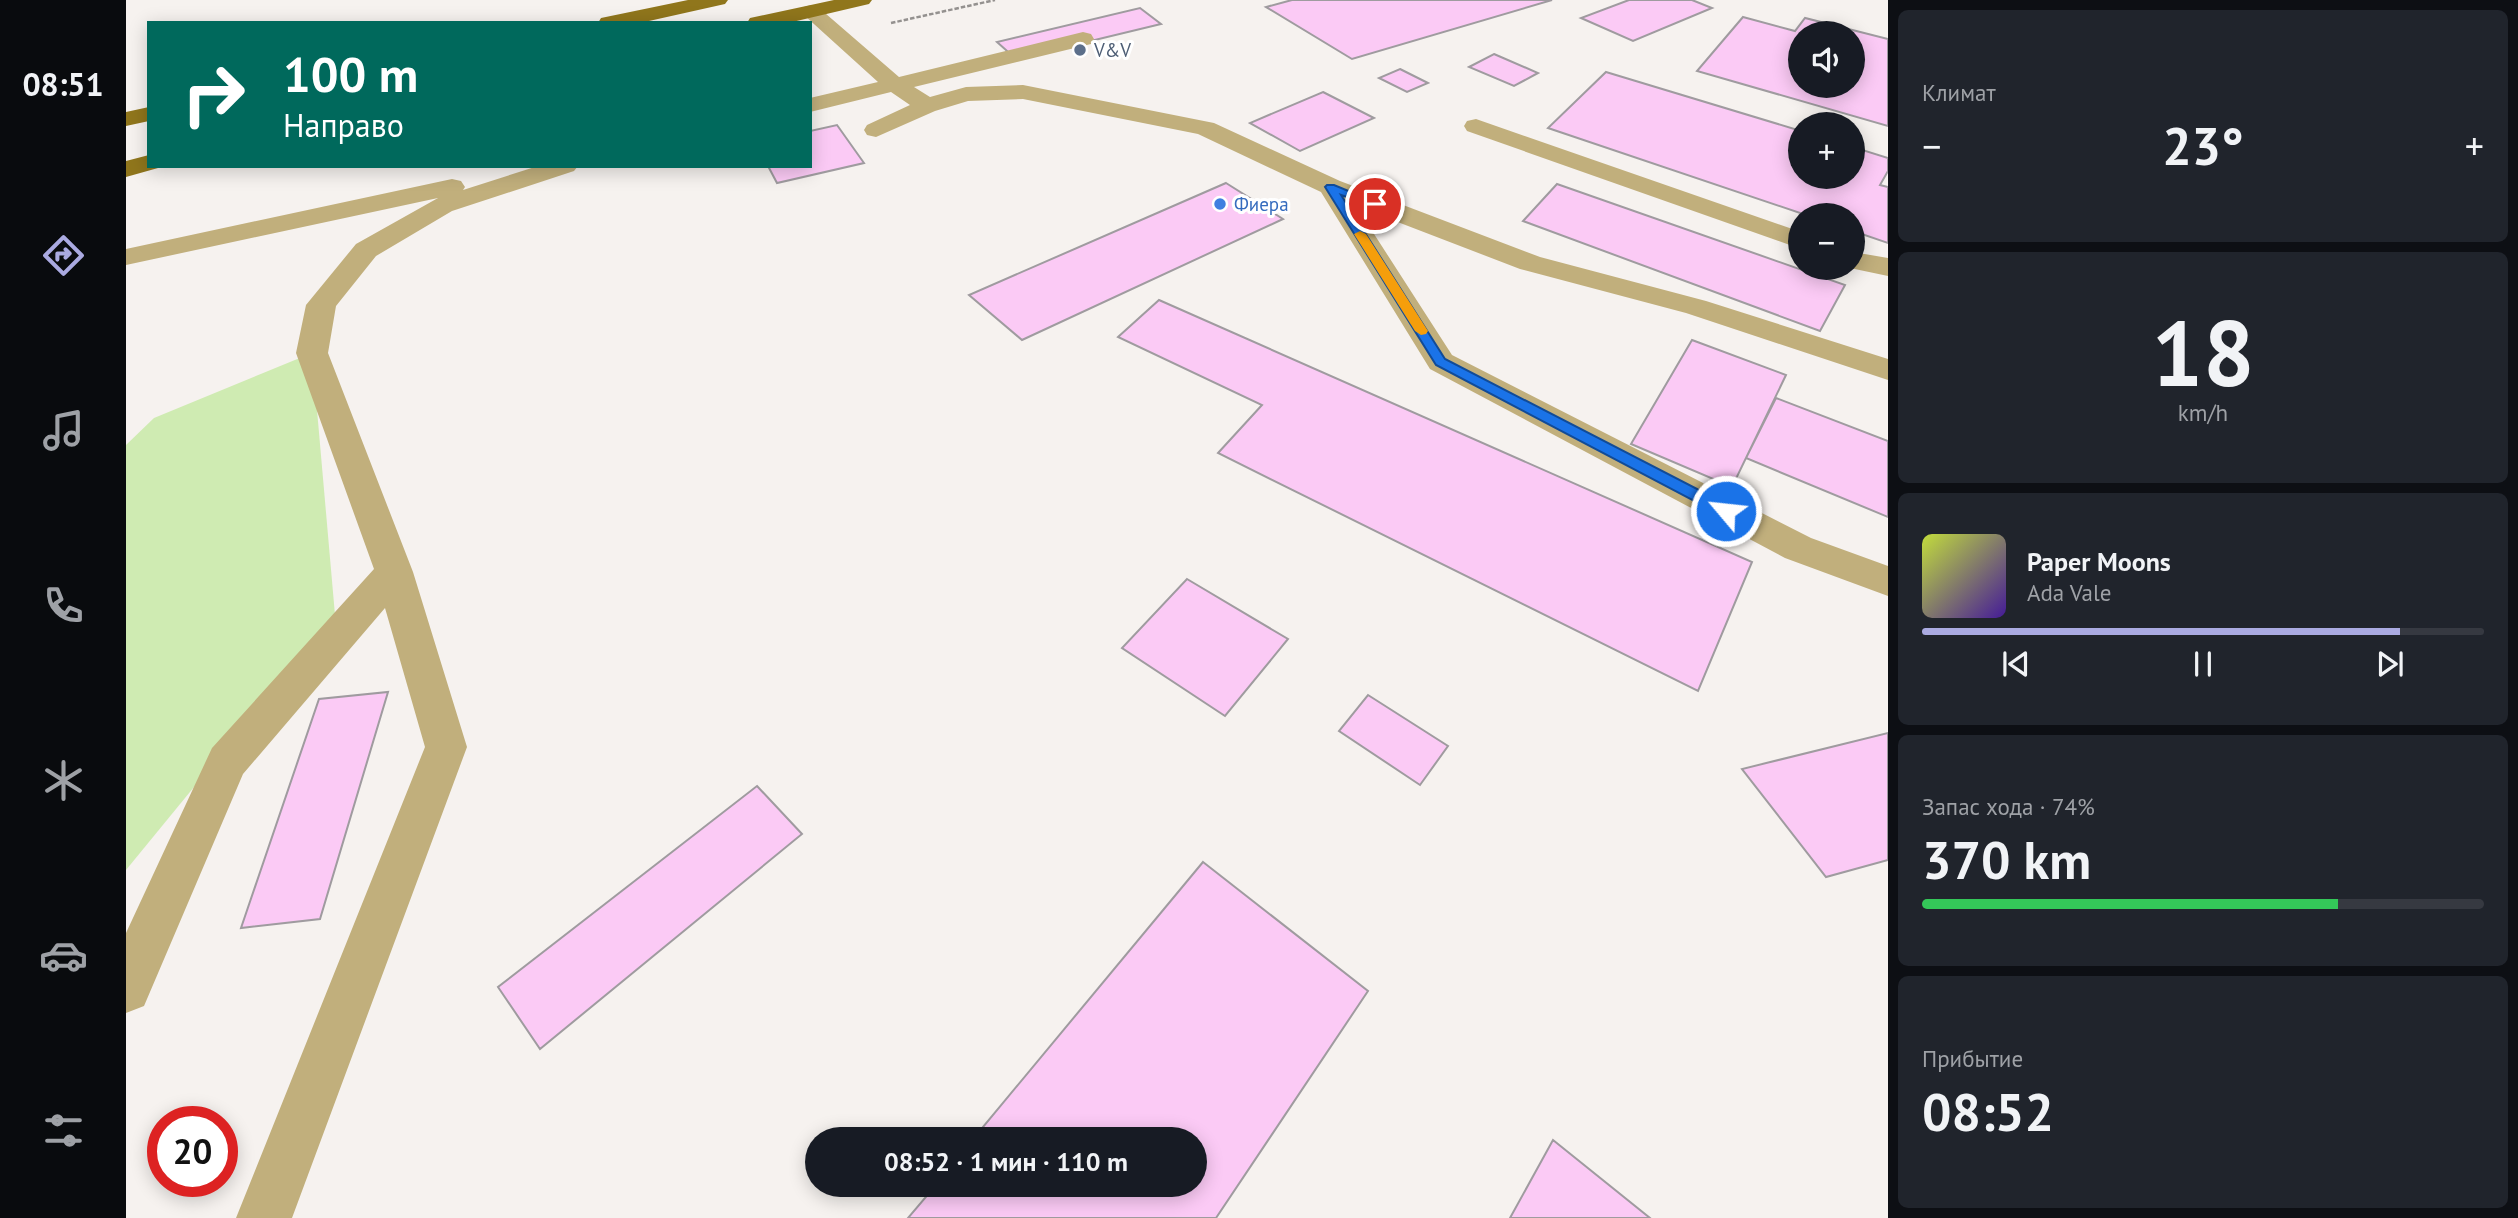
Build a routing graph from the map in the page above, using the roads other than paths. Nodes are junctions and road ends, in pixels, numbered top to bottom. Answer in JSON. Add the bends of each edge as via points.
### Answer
{"nodes":[{"id":1,"x":718,"y":0,"type":"edge"},
{"id":2,"x":862,"y":0,"type":"edge"},
{"id":3,"x":811,"y":11,"type":"junction"},
{"id":4,"x":618,"y":21,"type":"edge"},
{"id":5,"x":767,"y":21,"type":"edge"},
{"id":6,"x":1083,"y":39,"type":"dead end"},
{"id":7,"x":895,"y":85,"type":"junction"},
{"id":8,"x":812,"y":105,"type":"edge"},
{"id":9,"x":927,"y":106,"type":"junction"},
{"id":10,"x":147,"y":114,"type":"edge"},
{"id":11,"x":126,"y":119,"type":"edge"},
{"id":12,"x":1476,"y":125,"type":"dead end"},
{"id":13,"x":876,"y":130,"type":"dead end"},
{"id":14,"x":147,"y":164,"type":"edge"},
{"id":15,"x":537,"y":168,"type":"edge"},
{"id":16,"x":559,"y":168,"type":"edge"},
{"id":17,"x":126,"y":169,"type":"edge"},
{"id":18,"x":1331,"y":187,"type":"junction"},
{"id":19,"x":1788,"y":236,"type":"edge"},
{"id":20,"x":126,"y":257,"type":"edge"},
{"id":21,"x":1865,"y":262,"type":"edge"},
{"id":22,"x":1888,"y":267,"type":"edge"},
{"id":23,"x":1888,"y":370,"type":"edge"},
{"id":24,"x":394,"y":572,"type":"junction"},
{"id":25,"x":1888,"y":581,"type":"edge"},
{"id":26,"x":126,"y":988,"type":"edge"},
{"id":27,"x":264,"y":1218,"type":"edge"}],
"edges":[{"from":1,"to":4,"type":"main road"},
{"from":2,"to":3,"type":"main road"},
{"from":3,"to":5,"type":"main road"},
{"from":3,"to":7,"type":"street"},
{"from":6,"to":7,"type":"street"},
{"from":7,"to":8,"type":"street"},
{"from":7,"to":9,"type":"street"},
{"from":9,"to":13,"type":"street"},
{"from":9,"to":18,"type":"street","via":[[966,94],[1023,92],[1205,128]]},
{"from":10,"to":11,"type":"main road"},
{"from":12,"to":19,"type":"street"},
{"from":14,"to":17,"type":"main road"},
{"from":15,"to":20,"type":"street"},
{"from":16,"to":24,"type":"street","via":[[443,205],[366,250],[321,305],[312,353]]},
{"from":18,"to":23,"type":"street","via":[[1530,263],[1696,307]]},
{"from":18,"to":25,"type":"street","via":[[1441,362],[1798,548]]},
{"from":21,"to":22,"type":"street"},
{"from":24,"to":26,"type":"street","via":[[227,762]]},
{"from":24,"to":27,"type":"street","via":[[446,747]]}]}
